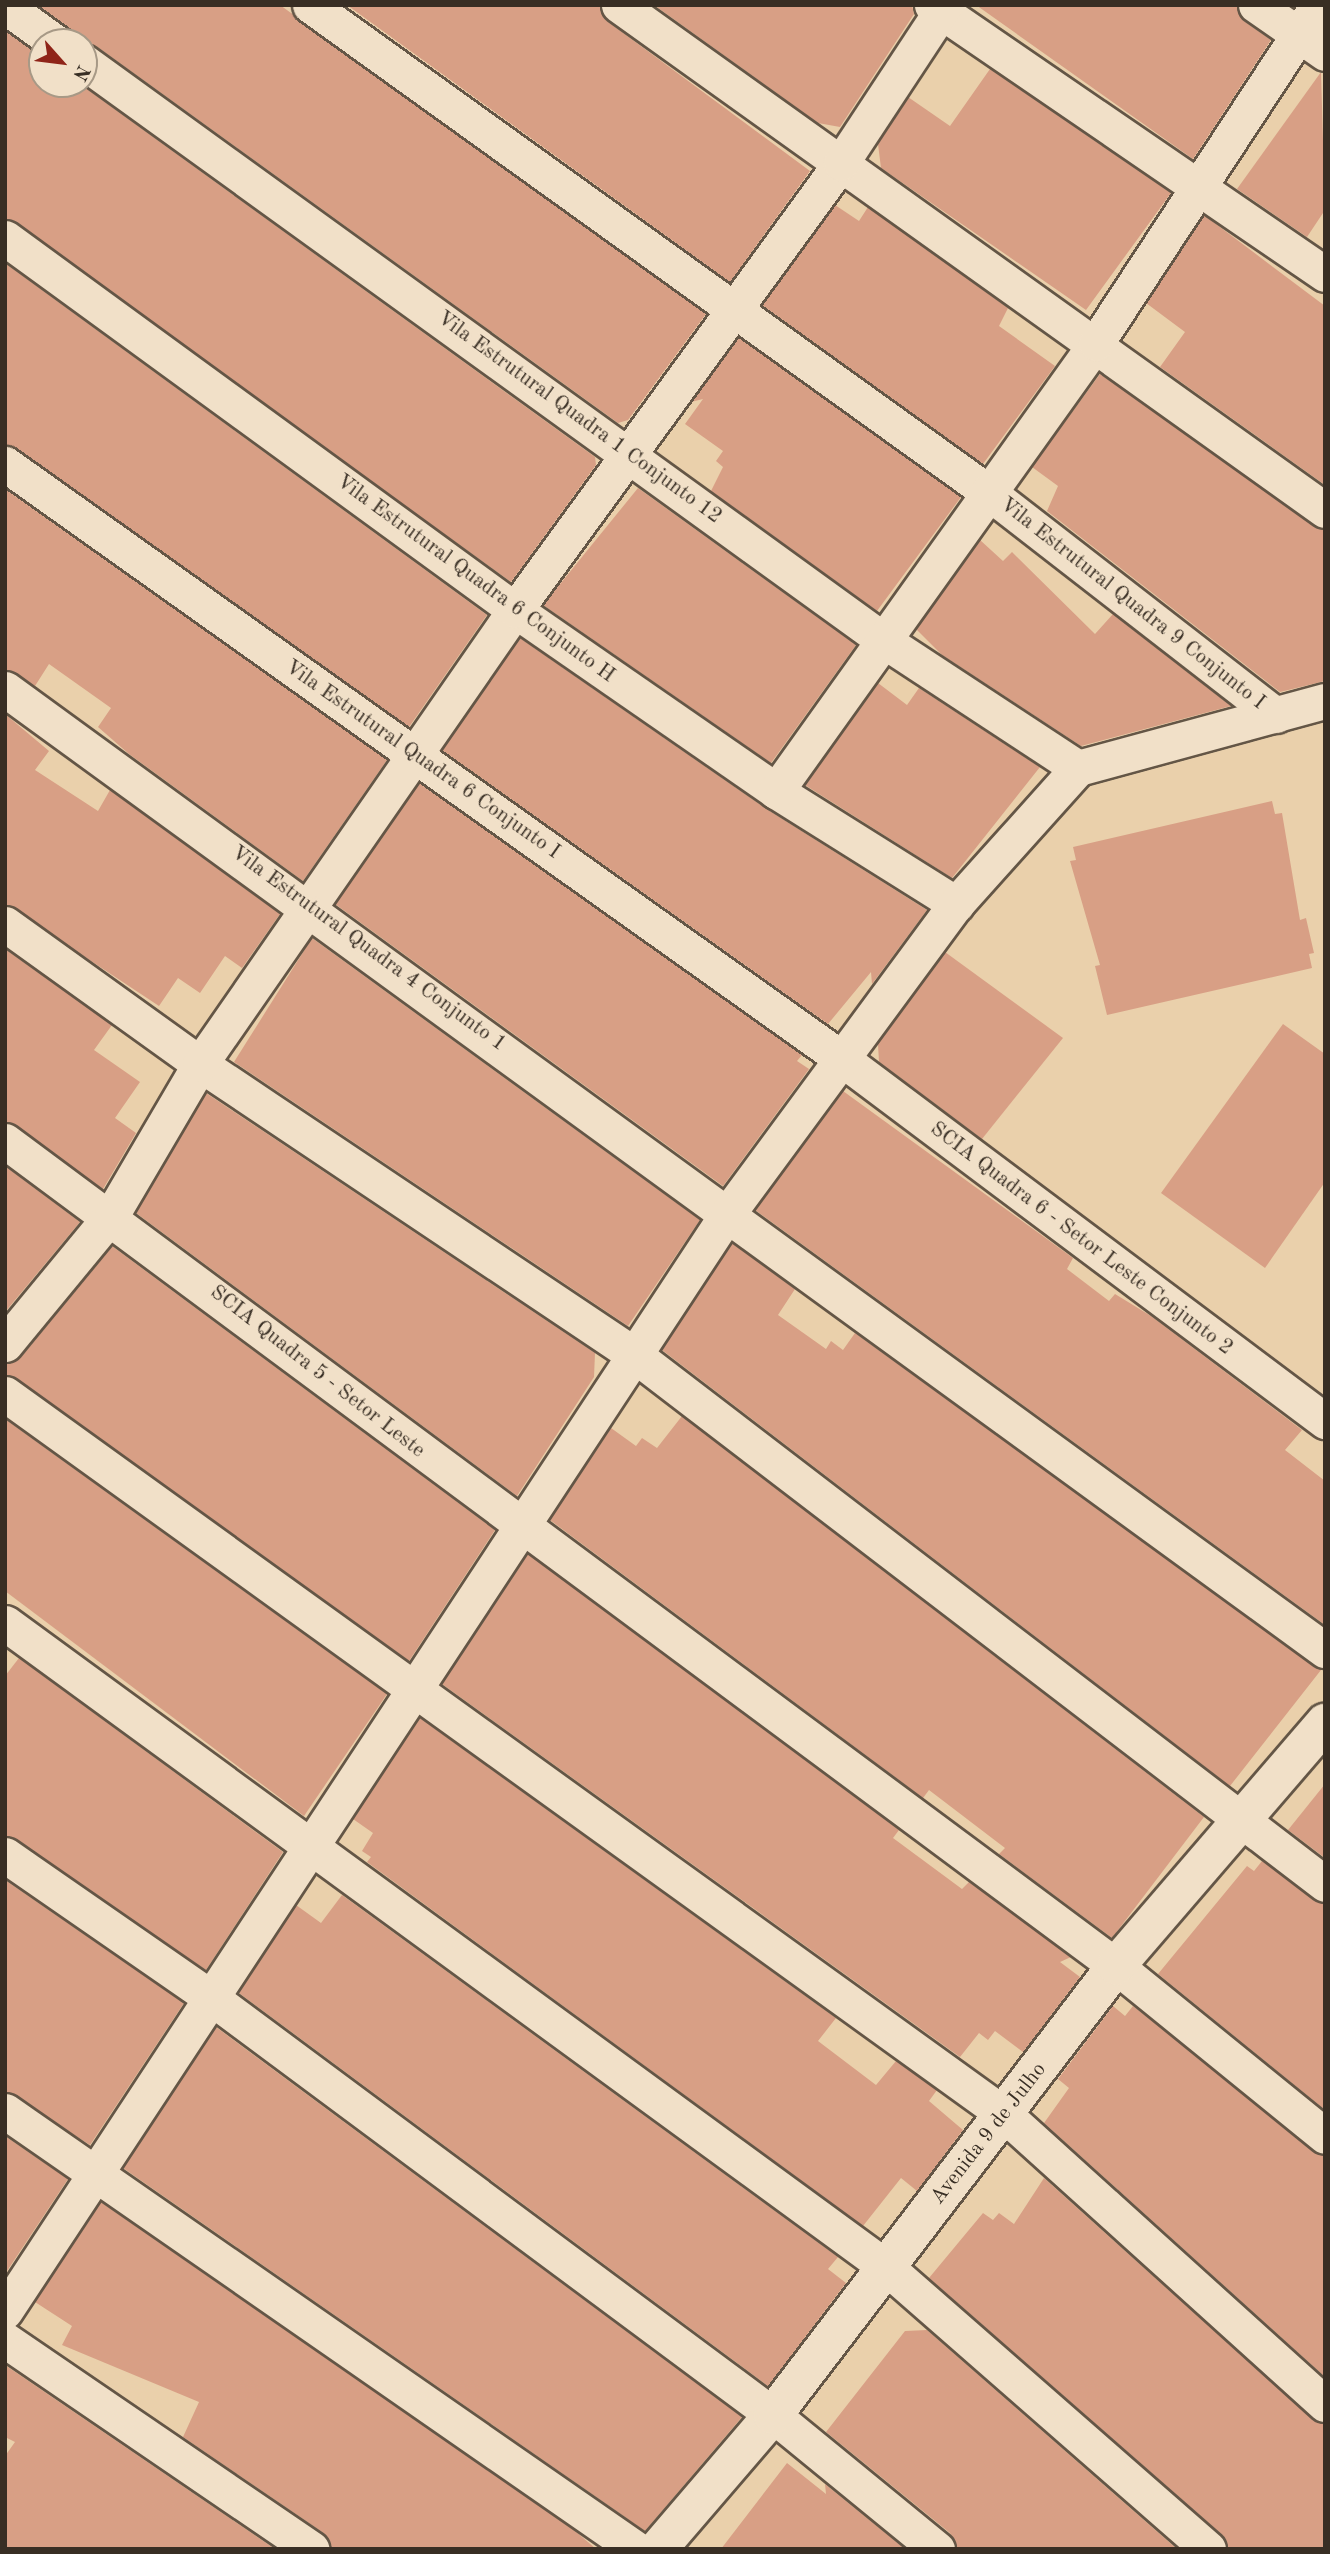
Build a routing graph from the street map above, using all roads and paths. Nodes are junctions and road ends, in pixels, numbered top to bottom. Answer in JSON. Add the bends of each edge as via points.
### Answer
{"nodes":[{"id":1,"x":310,"y":5,"type":"edge"},
{"id":2,"x":619,"y":5,"type":"edge"},
{"id":3,"x":1256,"y":5,"type":"edge"},
{"id":4,"x":1318,"y":5,"type":"edge"},
{"id":5,"x":5,"y":6,"type":"edge"},
{"id":6,"x":939,"y":7,"type":"edge"},
{"id":7,"x":36,"y":28,"type":"edge"},
{"id":8,"x":1311,"y":43,"type":"edge"},
{"id":9,"x":98,"y":72,"type":"edge"},
{"id":10,"x":841,"y":163,"type":"junction"},
{"id":11,"x":1198,"y":186,"type":"junction"},
{"id":12,"x":5,"y":238,"type":"edge"},
{"id":13,"x":1325,"y":274,"type":"edge"},
{"id":14,"x":736,"y":310,"type":"junction"},
{"id":15,"x":1096,"y":343,"type":"junction"},
{"id":16,"x":629,"y":452,"type":"junction"},
{"id":17,"x":5,"y":464,"type":"edge"},
{"id":18,"x":988,"y":492,"type":"junction"},
{"id":19,"x":1325,"y":510,"type":"edge"},
{"id":20,"x":515,"y":610,"type":"junction"},
{"id":21,"x":886,"y":642,"type":"junction"},
{"id":22,"x":5,"y":689,"type":"edge"},
{"id":23,"x":1325,"y":701,"type":"edge"},
{"id":24,"x":1276,"y":715,"type":"junction"},
{"id":25,"x":419,"y":757,"type":"junction"},
{"id":26,"x":1079,"y":768,"type":"junction"},
{"id":27,"x":776,"y":791,"type":"junction"},
{"id":28,"x":956,"y":904,"type":"junction"},
{"id":29,"x":311,"y":905,"type":"junction"},
{"id":30,"x":5,"y":924,"type":"edge"},
{"id":31,"x":838,"y":1056,"type":"junction"},
{"id":32,"x":200,"y":1064,"type":"junction"},
{"id":33,"x":5,"y":1141,"type":"edge"},
{"id":34,"x":728,"y":1213,"type":"junction"},
{"id":35,"x":112,"y":1214,"type":"junction"},
{"id":36,"x":5,"y":1344,"type":"edge"},
{"id":37,"x":636,"y":1356,"type":"junction"},
{"id":38,"x":5,"y":1394,"type":"edge"},
{"id":39,"x":1325,"y":1421,"type":"edge"},
{"id":40,"x":521,"y":1530,"type":"junction"},
{"id":41,"x":5,"y":1623,"type":"edge"},
{"id":42,"x":1325,"y":1650,"type":"edge"},
{"id":43,"x":414,"y":1691,"type":"junction"},
{"id":44,"x":1325,"y":1723,"type":"edge"},
{"id":45,"x":1239,"y":1817,"type":"junction"},
{"id":46,"x":309,"y":1849,"type":"junction"},
{"id":47,"x":5,"y":1855,"type":"edge"},
{"id":48,"x":1325,"y":1884,"type":"edge"},
{"id":49,"x":1116,"y":1966,"type":"junction"},
{"id":50,"x":213,"y":1999,"type":"junction"},
{"id":51,"x":5,"y":2111,"type":"edge"},
{"id":52,"x":1005,"y":2115,"type":"junction"},
{"id":53,"x":1325,"y":2136,"type":"edge"},
{"id":54,"x":93,"y":2177,"type":"junction"},
{"id":55,"x":886,"y":2267,"type":"junction"},
{"id":56,"x":5,"y":2311,"type":"edge"},
{"id":57,"x":5,"y":2340,"type":"edge"},
{"id":58,"x":1325,"y":2404,"type":"edge"},
{"id":59,"x":773,"y":2415,"type":"junction"},
{"id":60,"x":311,"y":2549,"type":"edge"},
{"id":61,"x":635,"y":2549,"type":"edge"},
{"id":62,"x":658,"y":2549,"type":"edge"},
{"id":63,"x":937,"y":2549,"type":"edge"},
{"id":64,"x":1208,"y":2549,"type":"edge"}],
"edges":[{"from":1,"to":14,"type":"street","name":"Vila Estrutural Quadra 9 Conjunto I"},
{"from":2,"to":10,"type":"street"},
{"from":3,"to":8,"type":"street"},
{"from":4,"to":8,"type":"street"},
{"from":5,"to":7,"type":"street"},
{"from":6,"to":10,"type":"street"},
{"from":6,"to":11,"type":"street"},
{"from":8,"to":11,"type":"street"},
{"from":9,"to":16,"type":"street","name":"Vila Estrutural Quadra 1 Conjunto 12"},
{"from":10,"to":14,"type":"street"},
{"from":10,"to":15,"type":"street"},
{"from":11,"to":13,"type":"street"},
{"from":11,"to":15,"type":"street"},
{"from":12,"to":20,"type":"street","name":"Vila Estrutural Quadra 6 Conjunto H"},
{"from":14,"to":16,"type":"street"},
{"from":14,"to":18,"type":"street","name":"Vila Estrutural Quadra 9 Conjunto I"},
{"from":15,"to":18,"type":"street"},
{"from":15,"to":19,"type":"street"},
{"from":16,"to":20,"type":"street"},
{"from":16,"to":21,"type":"street","name":"Vila Estrutural Quadra 1 Conjunto 12"},
{"from":17,"to":25,"type":"street","name":"Vila Estrutural Quadra 6 Conjunto I"},
{"from":18,"to":21,"type":"street"},
{"from":18,"to":24,"type":"street","name":"Vila Estrutural Quadra 9 Conjunto I"},
{"from":20,"to":25,"type":"street"},
{"from":20,"to":27,"type":"street","name":"Vila Estrutural Quadra 6 Conjunto H"},
{"from":21,"to":26,"type":"street","name":"Vila Estrutural Quadra 1 Conjunto 12"},
{"from":21,"to":27,"type":"street"},
{"from":22,"to":29,"type":"street","name":"Vila Estrutural Quadra 4 Conjunto 1"},
{"from":23,"to":24,"type":"street"},
{"from":24,"to":26,"type":"street"},
{"from":25,"to":29,"type":"street"},
{"from":25,"to":31,"type":"street","name":"Vila Estrutural Quadra 6 Conjunto I"},
{"from":26,"to":28,"type":"street"},
{"from":27,"to":28,"type":"street","name":"Vila Estrutural Quadra 6 Conjunto H"},
{"from":28,"to":31,"type":"street"},
{"from":29,"to":32,"type":"street"},
{"from":29,"to":34,"type":"street","name":"Vila Estrutural Quadra 4 Conjunto 1"},
{"from":30,"to":32,"type":"street"},
{"from":31,"to":34,"type":"street"},
{"from":31,"to":39,"type":"street","name":"SCIA Quadra 6 - Setor Leste Conjunto 2"},
{"from":32,"to":35,"type":"street"},
{"from":32,"to":37,"type":"street"},
{"from":33,"to":35,"type":"street","name":"SCIA Quadra 5 - Setor Leste"},
{"from":34,"to":37,"type":"street"},
{"from":34,"to":42,"type":"street","name":"Vila Estrutural Quadra 4 Conjunto 1"},
{"from":35,"to":36,"type":"street"},
{"from":35,"to":40,"type":"street","name":"SCIA Quadra 5 - Setor Leste"},
{"from":37,"to":40,"type":"street"},
{"from":37,"to":45,"type":"street"},
{"from":38,"to":43,"type":"street"},
{"from":40,"to":43,"type":"street"},
{"from":40,"to":49,"type":"street","name":"SCIA Quadra 5 - Setor Leste"},
{"from":41,"to":46,"type":"street"},
{"from":43,"to":46,"type":"street"},
{"from":43,"to":52,"type":"street"},
{"from":44,"to":45,"type":"street","name":"Avenida 9 de Julho"},
{"from":45,"to":48,"type":"street"},
{"from":45,"to":49,"type":"street","name":"Avenida 9 de Julho"},
{"from":46,"to":50,"type":"street"},
{"from":46,"to":55,"type":"street"},
{"from":47,"to":50,"type":"street"},
{"from":49,"to":52,"type":"street","name":"Avenida 9 de Julho"},
{"from":49,"to":53,"type":"street","name":"SCIA Quadra 5 - Setor Leste"},
{"from":50,"to":54,"type":"street"},
{"from":50,"to":59,"type":"street"},
{"from":51,"to":54,"type":"street"},
{"from":52,"to":55,"type":"street","name":"Avenida 9 de Julho"},
{"from":52,"to":58,"type":"street"},
{"from":54,"to":56,"type":"street"},
{"from":54,"to":61,"type":"street"},
{"from":55,"to":59,"type":"street","name":"Avenida 9 de Julho"},
{"from":55,"to":64,"type":"street"},
{"from":57,"to":60,"type":"street"},
{"from":59,"to":62,"type":"street","name":"Avenida 9 de Julho"},
{"from":59,"to":63,"type":"street"}]}
